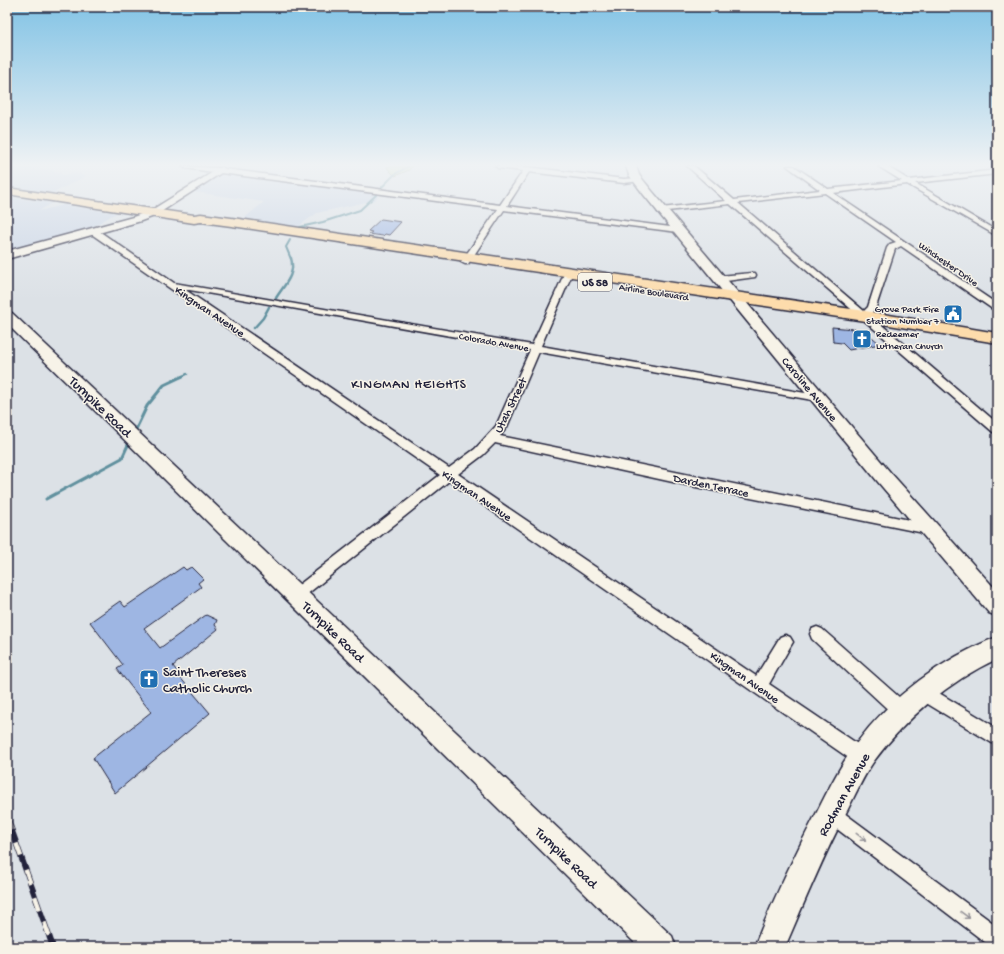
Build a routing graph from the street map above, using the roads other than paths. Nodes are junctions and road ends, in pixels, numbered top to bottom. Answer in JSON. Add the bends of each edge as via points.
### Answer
{"nodes":[{"id":1,"x":661,"y":210,"type":"edge"},
{"id":2,"x":137,"y":211,"type":"edge"},
{"id":3,"x":158,"y":211,"type":"edge"},
{"id":4,"x":500,"y":211,"type":"edge"},
{"id":5,"x":529,"y":211,"type":"edge"},
{"id":6,"x":742,"y":211,"type":"edge"},
{"id":7,"x":855,"y":211,"type":"edge"},
{"id":8,"x":957,"y":211,"type":"edge"},
{"id":9,"x":154,"y":213,"type":"junction"},
{"id":10,"x":678,"y":230,"type":"junction"},
{"id":11,"x":93,"y":231,"type":"junction"},
{"id":12,"x":997,"y":234,"type":"edge"},
{"id":13,"x":902,"y":243,"type":"junction"},
{"id":14,"x":7,"y":255,"type":"edge"},
{"id":15,"x":466,"y":260,"type":"junction"},
{"id":16,"x":568,"y":275,"type":"junction"},
{"id":17,"x":752,"y":275,"type":"dead end"},
{"id":18,"x":719,"y":279,"type":"junction"},
{"id":19,"x":170,"y":284,"type":"junction"},
{"id":20,"x":736,"y":300,"type":"junction"},
{"id":21,"x":997,"y":308,"type":"edge"},
{"id":22,"x":7,"y":316,"type":"edge"},
{"id":23,"x":869,"y":320,"type":"junction"},
{"id":24,"x":997,"y":338,"type":"edge"},
{"id":25,"x":997,"y":344,"type":"edge"},
{"id":26,"x":537,"y":348,"type":"junction"},
{"id":27,"x":818,"y":398,"type":"junction"},
{"id":28,"x":997,"y":429,"type":"edge"},
{"id":29,"x":494,"y":439,"type":"junction"},
{"id":30,"x":448,"y":475,"type":"junction"},
{"id":31,"x":929,"y":529,"type":"junction"},
{"id":32,"x":296,"y":595,"type":"junction"},
{"id":33,"x":997,"y":606,"type":"edge"},
{"id":34,"x":817,"y":634,"type":"dead end"},
{"id":35,"x":785,"y":642,"type":"dead end"},
{"id":36,"x":997,"y":648,"type":"edge"},
{"id":37,"x":759,"y":686,"type":"junction"},
{"id":38,"x":924,"y":692,"type":"junction"},
{"id":39,"x":902,"y":711,"type":"junction"},
{"id":40,"x":997,"y":738,"type":"edge"},
{"id":41,"x":862,"y":757,"type":"junction"},
{"id":42,"x":830,"y":813,"type":"junction"},
{"id":43,"x":997,"y":939,"type":"edge"},
{"id":44,"x":661,"y":947,"type":"edge"},
{"id":45,"x":769,"y":947,"type":"edge"}],
"edges":[{"from":1,"to":10,"type":"street","name":"Caroline Avenue"},
{"from":2,"to":9,"type":"main road","name":"Airline Boulevard","number":"US 58"},
{"from":3,"to":9,"type":"street"},
{"from":4,"to":15,"type":"street"},
{"from":5,"to":10,"type":"street"},
{"from":6,"to":23,"type":"street"},
{"from":7,"to":13,"type":"street","name":"Winchester Drive"},
{"from":8,"to":12,"type":"street"},
{"from":9,"to":11,"type":"street"},
{"from":9,"to":15,"type":"main road","name":"Airline Boulevard","number":"US 58"},
{"from":10,"to":18,"type":"street","name":"Caroline Avenue"},
{"from":11,"to":14,"type":"street"},
{"from":11,"to":19,"type":"street","name":"Kingman Avenue"},
{"from":13,"to":21,"type":"street","name":"Winchester Drive"},
{"from":13,"to":23,"type":"street","via":[[891,248]]},
{"from":15,"to":16,"type":"main road","name":"Airline Boulevard","number":"US 58"},
{"from":16,"to":20,"type":"main road","name":"Airline Boulevard","number":"US 58"},
{"from":16,"to":26,"type":"street","name":"Utah Street"},
{"from":17,"to":18,"type":"street"},
{"from":18,"to":20,"type":"street","name":"Caroline Avenue"},
{"from":19,"to":26,"type":"street","name":"Colorado Avenue"},
{"from":19,"to":30,"type":"street","name":"Kingman Avenue"},
{"from":20,"to":23,"type":"main road","name":"Airline Boulevard","number":"US 58"},
{"from":20,"to":27,"type":"street","name":"Caroline Avenue"},
{"from":22,"to":32,"type":"street","name":"Turnpike Road"},
{"from":23,"to":24,"type":"main road","name":"Airline Boulevard","number":"US 58"},
{"from":23,"to":25,"type":"main road","name":"Airline Boulevard","number":"US 58"},
{"from":23,"to":28,"type":"street"},
{"from":26,"to":27,"type":"street","name":"Colorado Avenue"},
{"from":26,"to":29,"type":"street","name":"Utah Street"},
{"from":27,"to":31,"type":"street","name":"Caroline Avenue"},
{"from":29,"to":30,"type":"street","name":"Utah Street"},
{"from":29,"to":31,"type":"street","name":"Darden Terrace"},
{"from":30,"to":32,"type":"street","name":"Utah Street"},
{"from":30,"to":37,"type":"street","name":"Kingman Avenue"},
{"from":31,"to":33,"type":"street","name":"Caroline Avenue"},
{"from":32,"to":44,"type":"street","name":"Turnpike Road"},
{"from":34,"to":39,"type":"street"},
{"from":35,"to":37,"type":"street"},
{"from":36,"to":38,"type":"street","name":"Rodman Avenue","via":[[963,664]]},
{"from":37,"to":41,"type":"street","name":"Kingman Avenue"},
{"from":38,"to":39,"type":"street","name":"Rodman Avenue"},
{"from":38,"to":40,"type":"street"},
{"from":39,"to":41,"type":"street","name":"Rodman Avenue"},
{"from":41,"to":42,"type":"street","name":"Rodman Avenue"},
{"from":42,"to":43,"type":"street","one_way":true},
{"from":42,"to":45,"type":"street","name":"Rodman Avenue"}]}
